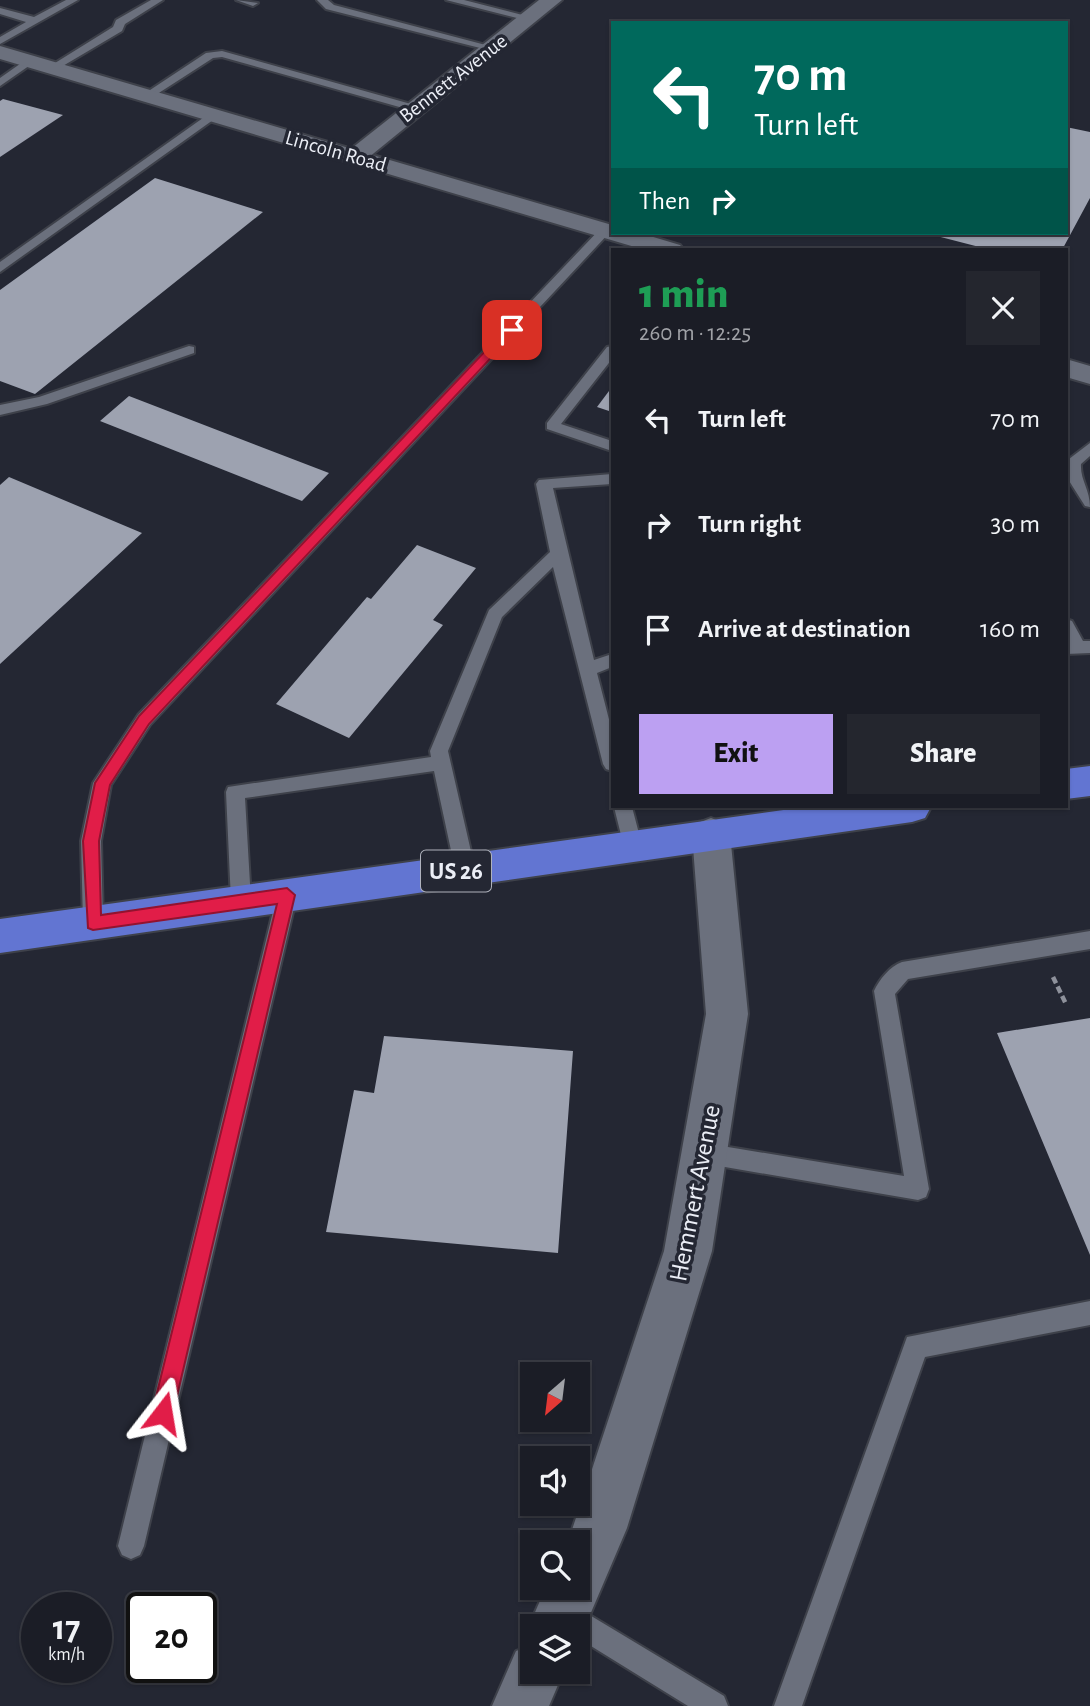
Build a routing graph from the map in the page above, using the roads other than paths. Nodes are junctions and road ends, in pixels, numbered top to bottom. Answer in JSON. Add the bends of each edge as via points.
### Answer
{"nodes":[{"id":1,"x":73,"y":0,"type":"edge"},
{"id":2,"x":158,"y":0,"type":"edge"},
{"id":3,"x":241,"y":0,"type":"edge"},
{"id":4,"x":321,"y":0,"type":"edge"},
{"id":5,"x":450,"y":0,"type":"edge"},
{"id":6,"x":552,"y":0,"type":"edge"},
{"id":7,"x":253,"y":3,"type":"dead end"},
{"id":8,"x":0,"y":11,"type":"edge"},
{"id":9,"x":529,"y":18,"type":"junction"},
{"id":10,"x":35,"y":21,"type":"junction"},
{"id":11,"x":0,"y":41,"type":"edge"},
{"id":12,"x":492,"y":48,"type":"junction"},
{"id":13,"x":0,"y":52,"type":"edge"},
{"id":14,"x":42,"y":65,"type":"junction"},
{"id":15,"x":0,"y":83,"type":"edge"},
{"id":16,"x":147,"y":96,"type":"junction"},
{"id":17,"x":414,"y":108,"type":"junction"},
{"id":18,"x":214,"y":115,"type":"junction"},
{"id":19,"x":355,"y":157,"type":"junction"},
{"id":20,"x":605,"y":231,"type":"junction"},
{"id":21,"x":611,"y":233,"type":"edge"},
{"id":22,"x":619,"y":235,"type":"edge"},
{"id":23,"x":664,"y":248,"type":"edge"},
{"id":24,"x":0,"y":268,"type":"edge"},
{"id":25,"x":189,"y":351,"type":"dead end"},
{"id":26,"x":611,"y":351,"type":"edge"},
{"id":27,"x":1068,"y":369,"type":"edge"},
{"id":28,"x":1090,"y":375,"type":"edge"},
{"id":29,"x":0,"y":410,"type":"edge"},
{"id":30,"x":611,"y":446,"type":"edge"},
{"id":31,"x":1090,"y":448,"type":"edge"},
{"id":32,"x":611,"y":479,"type":"edge"},
{"id":33,"x":1090,"y":502,"type":"edge"},
{"id":34,"x":558,"y":553,"type":"junction"},
{"id":35,"x":1068,"y":629,"type":"edge"},
{"id":36,"x":1077,"y":647,"type":"edge"},
{"id":37,"x":611,"y":660,"type":"edge"},
{"id":38,"x":588,"y":670,"type":"junction"},
{"id":39,"x":611,"y":760,"type":"edge"},
{"id":40,"x":442,"y":763,"type":"junction"},
{"id":41,"x":1090,"y":781,"type":"edge"},
{"id":42,"x":1068,"y":784,"type":"edge"},
{"id":43,"x":623,"y":808,"type":"edge"},
{"id":44,"x":897,"y":808,"type":"edge"},
{"id":45,"x":867,"y":810,"type":"edge"},
{"id":46,"x":711,"y":834,"type":"junction"},
{"id":47,"x":632,"y":845,"type":"junction"},
{"id":48,"x":465,"y":869,"type":"junction"},
{"id":49,"x":287,"y":895,"type":"junction"},
{"id":50,"x":241,"y":901,"type":"junction"},
{"id":51,"x":93,"y":923,"type":"junction"},
{"id":52,"x":0,"y":936,"type":"edge"},
{"id":53,"x":1090,"y":940,"type":"edge"},
{"id":54,"x":704,"y":1154,"type":"junction"},
{"id":55,"x":1090,"y":1313,"type":"edge"},
{"id":56,"x":131,"y":1546,"type":"dead end"},
{"id":57,"x":568,"y":1601,"type":"edge"},
{"id":58,"x":530,"y":1684,"type":"edge"},
{"id":59,"x":520,"y":1706,"type":"edge"},
{"id":60,"x":714,"y":1706,"type":"edge"},
{"id":61,"x":788,"y":1706,"type":"edge"}],
"edges":[{"from":1,"to":10,"type":"lane"},
{"from":2,"to":14,"type":"lane","via":[[120,22],[118,29]]},
{"from":3,"to":7,"type":"lane"},
{"from":4,"to":12,"type":"lane","via":[[330,7]]},
{"from":5,"to":9,"type":"lane"},
{"from":6,"to":9,"type":"street","name":"Bennett Avenue"},
{"from":8,"to":10,"type":"lane"},
{"from":9,"to":12,"type":"street","name":"Bennett Avenue"},
{"from":10,"to":11,"type":"lane"},
{"from":12,"to":17,"type":"street","name":"Bennett Avenue"},
{"from":13,"to":14,"type":"street","name":"Lincoln Road"},
{"from":14,"to":15,"type":"lane"},
{"from":14,"to":16,"type":"street","name":"Lincoln Road"},
{"from":16,"to":17,"type":"lane","via":[[210,55],[222,54]]},
{"from":16,"to":18,"type":"street","name":"Lincoln Road"},
{"from":17,"to":19,"type":"street","name":"Bennett Avenue"},
{"from":18,"to":19,"type":"street","name":"Lincoln Road"},
{"from":18,"to":24,"type":"lane"},
{"from":19,"to":20,"type":"street","name":"Lincoln Road"},
{"from":20,"to":21,"type":"street","name":"Lincoln Road"},
{"from":20,"to":51,"type":"lane","via":[[144,720],[103,783],[91,841]]},
{"from":22,"to":23,"type":"street","name":"Lincoln Road"},
{"from":25,"to":29,"type":"lane","via":[[42,401]]},
{"from":26,"to":30,"type":"lane","via":[[552,426]]},
{"from":27,"to":28,"type":"street"},
{"from":31,"to":33,"type":"lane","via":[[1074,462],[1073,475]]},
{"from":32,"to":34,"type":"lane","via":[[544,484]]},
{"from":34,"to":38,"type":"lane"},
{"from":34,"to":40,"type":"lane","via":[[495,614],[439,751]]},
{"from":35,"to":36,"type":"lane"},
{"from":37,"to":38,"type":"lane"},
{"from":38,"to":39,"type":"lane"},
{"from":40,"to":48,"type":"lane"},
{"from":40,"to":50,"type":"lane","via":[[235,792]]},
{"from":41,"to":42,"type":"highway"},
{"from":43,"to":47,"type":"lane"},
{"from":44,"to":45,"type":"highway","number":"US 26"},
{"from":45,"to":46,"type":"highway","number":"US 26"},
{"from":46,"to":47,"type":"highway","number":"US 26"},
{"from":46,"to":54,"type":"street","name":"Hemmert Avenue","via":[[727,1014]]},
{"from":47,"to":48,"type":"highway","number":"US 26"},
{"from":48,"to":49,"type":"highway","number":"US 26"},
{"from":49,"to":50,"type":"highway","number":"US 26"},
{"from":49,"to":56,"type":"lane"},
{"from":50,"to":51,"type":"highway","number":"US 26"},
{"from":51,"to":52,"type":"highway","number":"US 26"},
{"from":53,"to":54,"type":"lane","via":[[902,971],[884,991],[918,1189]]},
{"from":54,"to":57,"type":"street","name":"Hemmert Avenue","via":[[688,1251],[601,1528]]},
{"from":55,"to":61,"type":"lane","via":[[916,1346]]},
{"from":57,"to":60,"type":"lane"},
{"from":58,"to":59,"type":"street"}]}
